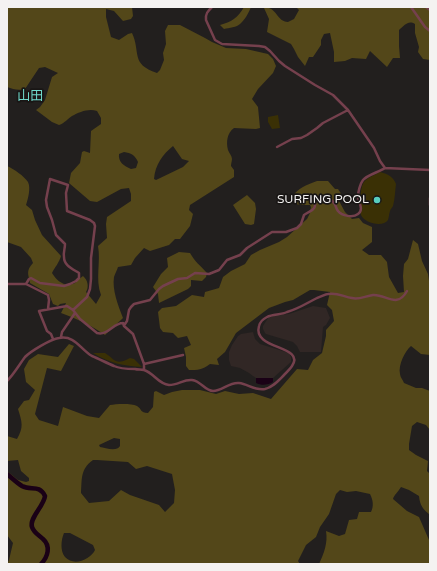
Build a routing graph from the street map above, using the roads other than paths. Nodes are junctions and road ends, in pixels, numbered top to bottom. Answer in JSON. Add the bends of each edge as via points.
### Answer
{"nodes":[{"id":1,"x":212,"y":7,"type":"edge"},
{"id":2,"x":410,"y":7,"type":"edge"},
{"id":3,"x":426,"y":7,"type":"edge"},
{"id":4,"x":430,"y":10,"type":"edge"},
{"id":5,"x":430,"y":31,"type":"edge"},
{"id":6,"x":348,"y":110,"type":"junction"},
{"id":7,"x":277,"y":147,"type":"dead end"},
{"id":8,"x":385,"y":168,"type":"junction"},
{"id":9,"x":430,"y":170,"type":"edge"},
{"id":10,"x":430,"y":198,"type":"edge"},
{"id":11,"x":430,"y":205,"type":"edge"},
{"id":12,"x":7,"y":284,"type":"edge"},
{"id":13,"x":26,"y":284,"type":"junction"},
{"id":14,"x":407,"y":291,"type":"dead end"},
{"id":15,"x":48,"y":309,"type":"junction"},
{"id":16,"x":74,"y":312,"type":"junction"},
{"id":17,"x":123,"y":324,"type":"junction"},
{"id":18,"x":61,"y":337,"type":"junction"},
{"id":19,"x":53,"y":339,"type":"junction"},
{"id":20,"x":183,"y":355,"type":"dead end"},
{"id":21,"x":144,"y":364,"type":"junction"},
{"id":22,"x":144,"y":370,"type":"junction"},
{"id":23,"x":7,"y":381,"type":"edge"}],
"edges":[{"from":1,"to":6,"type":"street","via":[[205,17],[215,40],[222,44],[267,48],[285,66],[330,93]]},
{"from":2,"to":5,"type":"street"},
{"from":3,"to":4,"type":"street"},
{"from":6,"to":7,"type":"street","via":[[307,135]]},
{"from":6,"to":8,"type":"street"},
{"from":8,"to":9,"type":"street"},
{"from":8,"to":17,"type":"street","via":[[361,183],[358,196],[361,210],[356,216],[342,214],[333,201],[318,196],[315,199],[315,208],[304,215],[301,225],[297,228],[286,232],[272,232],[240,255],[228,260],[213,273],[195,273],[158,289],[150,300],[134,304],[129,310],[127,321]]},
{"from":10,"to":11,"type":"street"},
{"from":12,"to":13,"type":"street"},
{"from":13,"to":15,"type":"street","via":[[48,295]]},
{"from":13,"to":16,"type":"street","via":[[31,278],[40,283],[64,286],[79,278],[77,272],[64,262],[65,244],[56,235],[46,207],[50,179],[68,185],[67,211],[90,220],[95,226],[90,289]]},
{"from":14,"to":22,"type":"street","via":[[403,297],[396,300],[380,296],[354,299],[328,294],[288,312],[262,320],[258,329],[261,338],[290,353],[294,359],[292,367],[266,389],[234,383],[212,391],[189,380],[174,385],[166,384],[159,382]]},
{"from":15,"to":16,"type":"street","via":[[67,306]]},
{"from":15,"to":19,"type":"street","via":[[39,311]]},
{"from":16,"to":17,"type":"street","via":[[100,334],[106,333],[117,324]]},
{"from":16,"to":18,"type":"street"},
{"from":17,"to":21,"type":"street","via":[[133,334]]},
{"from":18,"to":19,"type":"street"},
{"from":18,"to":22,"type":"street","via":[[72,339],[92,356],[116,367]]},
{"from":19,"to":23,"type":"street","via":[[28,355]]},
{"from":20,"to":21,"type":"street"},
{"from":21,"to":22,"type":"street"}]}
